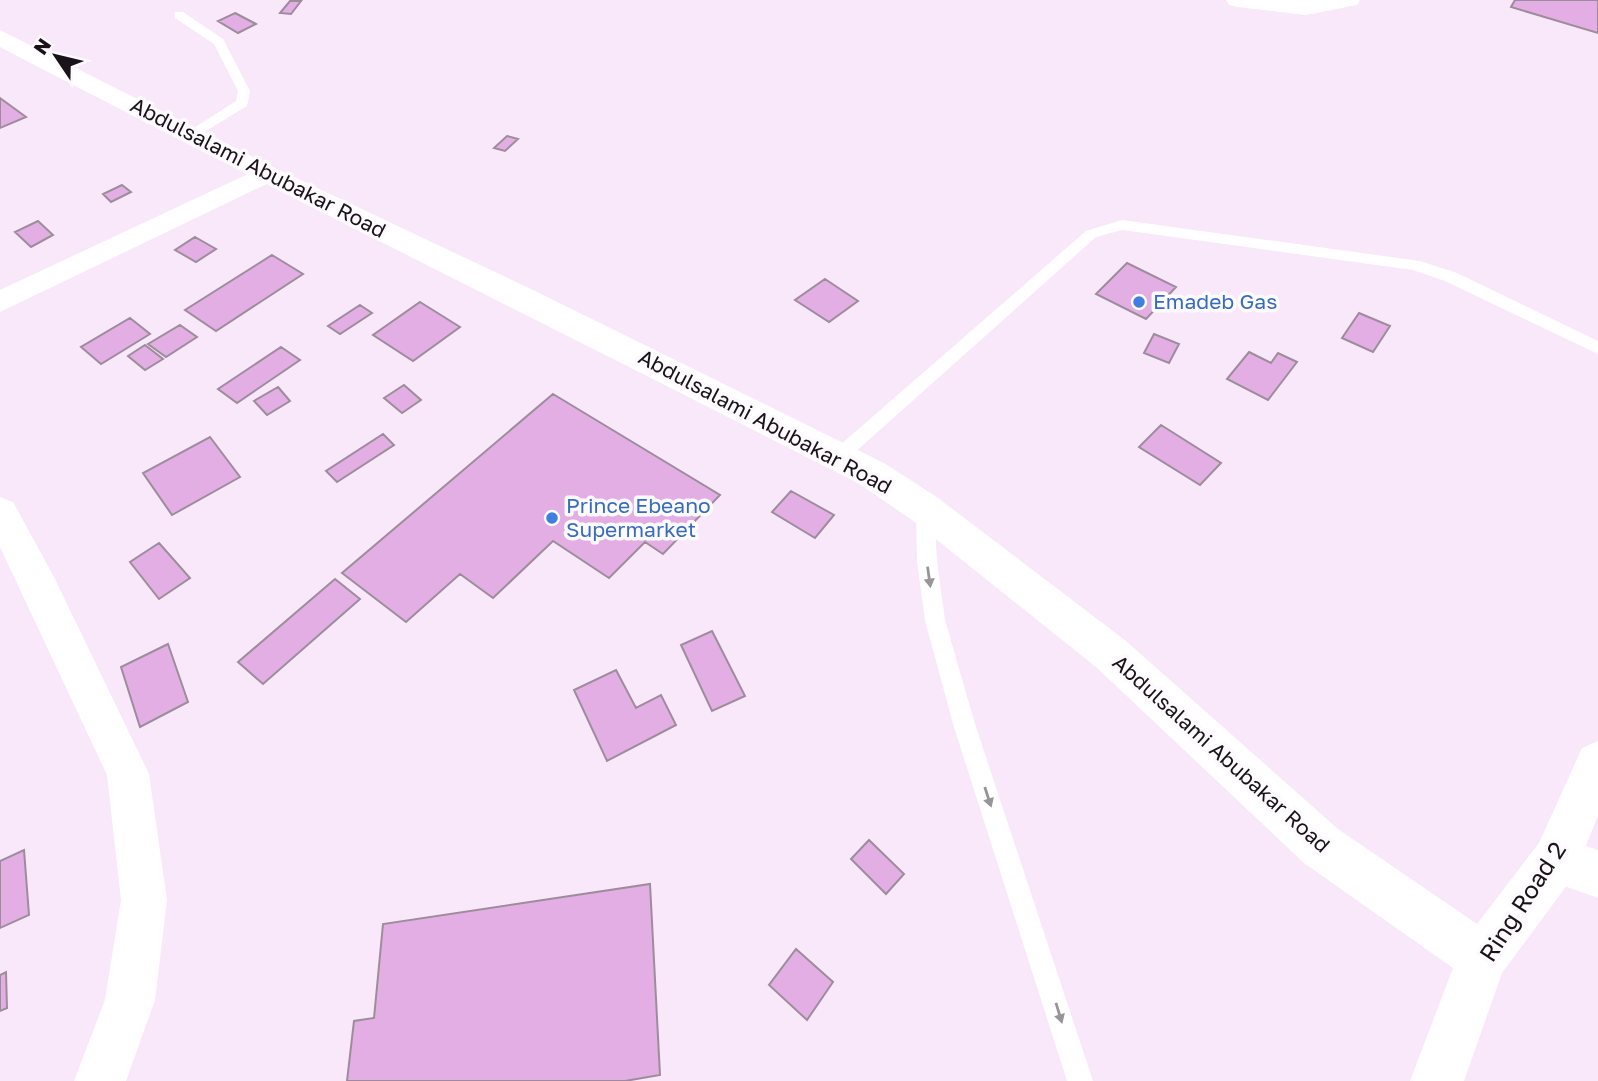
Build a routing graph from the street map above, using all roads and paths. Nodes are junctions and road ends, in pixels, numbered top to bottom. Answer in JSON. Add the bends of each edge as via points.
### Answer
{"nodes":[{"id":1,"x":1237,"y":0,"type":"edge"},
{"id":2,"x":1349,"y":0,"type":"edge"},
{"id":3,"x":179,"y":15,"type":"dead end"},
{"id":4,"x":0,"y":37,"type":"edge"},
{"id":5,"x":191,"y":136,"type":"junction"},
{"id":6,"x":265,"y":174,"type":"junction"},
{"id":7,"x":0,"y":302,"type":"edge"},
{"id":8,"x":1598,"y":348,"type":"edge"},
{"id":9,"x":838,"y":457,"type":"junction"},
{"id":10,"x":925,"y":509,"type":"junction"},
{"id":11,"x":0,"y":512,"type":"edge"},
{"id":12,"x":1598,"y":763,"type":"edge"},
{"id":13,"x":1577,"y":867,"type":"edge"},
{"id":14,"x":1482,"y":958,"type":"junction"},
{"id":15,"x":100,"y":1081,"type":"edge"},
{"id":16,"x":1080,"y":1081,"type":"edge"},
{"id":17,"x":1437,"y":1081,"type":"edge"}],
"edges":[{"from":1,"to":2,"type":"street","via":[[1306,8]]},
{"from":3,"to":5,"type":"lane","via":[[219,42],[244,91],[242,103]]},
{"from":4,"to":5,"type":"main road","name":"Abdulsalami Abubakar Road"},
{"from":5,"to":6,"type":"main road","name":"Abdulsalami Abubakar Road"},
{"from":6,"to":7,"type":"street"},
{"from":6,"to":9,"type":"main road","name":"Abdulsalami Abubakar Road"},
{"from":8,"to":9,"type":"lane","via":[[1451,277],[1415,265],[1122,225],[1091,234]]},
{"from":9,"to":10,"type":"main road","name":"Abdulsalami Abubakar Road"},
{"from":10,"to":14,"type":"main road","name":"Abdulsalami Abubakar Road","via":[[1111,654],[1321,846]]},
{"from":10,"to":16,"type":"lane","one_way":true,"via":[[927,562],[939,633]]},
{"from":11,"to":15,"type":"street","via":[[128,774],[144,900],[130,1000]]},
{"from":12,"to":13,"type":"main road","name":"Ring Road 2"},
{"from":13,"to":14,"type":"main road","name":"Ring Road 2"},
{"from":14,"to":17,"type":"main road","name":"Ring Road 2"}]}
